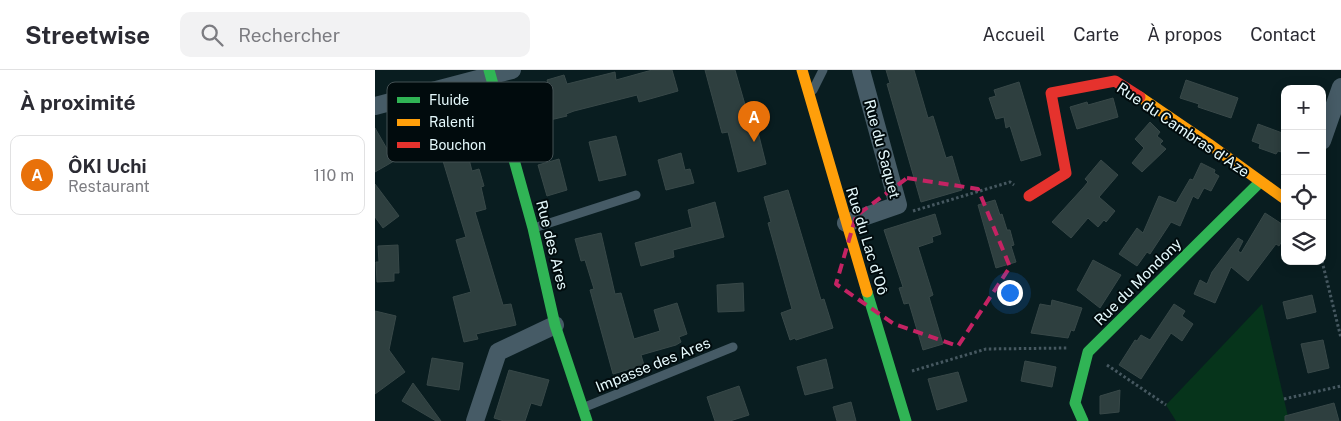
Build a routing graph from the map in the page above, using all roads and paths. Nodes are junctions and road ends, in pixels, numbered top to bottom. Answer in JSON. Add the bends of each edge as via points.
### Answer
{"nodes":[{"id":1,"x":512,"y":70,"type":"edge"},
{"id":2,"x":802,"y":70,"type":"edge"},
{"id":3,"x":823,"y":70,"type":"edge"},
{"id":4,"x":861,"y":70,"type":"edge"},
{"id":5,"x":490,"y":73,"type":"edge"},
{"id":6,"x":459,"y":82,"type":"edge"},
{"id":7,"x":1341,"y":87,"type":"edge"},
{"id":8,"x":810,"y":97,"type":"junction"},
{"id":9,"x":1326,"y":130,"type":"edge"},
{"id":10,"x":515,"y":162,"type":"edge"},
{"id":11,"x":1259,"y":182,"type":"junction"},
{"id":12,"x":635,"y":195,"type":"dead end"},
{"id":13,"x":1029,"y":196,"type":"joint"},
{"id":14,"x":1281,"y":196,"type":"edge"},
{"id":15,"x":898,"y":205,"type":"junction"},
{"id":16,"x":845,"y":223,"type":"junction"},
{"id":17,"x":533,"y":228,"type":"junction"},
{"id":18,"x":1323,"y":265,"type":"edge"},
{"id":19,"x":555,"y":324,"type":"junction"},
{"id":20,"x":1341,"y":338,"type":"edge"},
{"id":21,"x":733,"y":347,"type":"dead end"},
{"id":22,"x":1088,"y":352,"type":"junction"},
{"id":23,"x":893,"y":377,"type":"junction"},
{"id":24,"x":1341,"y":386,"type":"edge"},
{"id":25,"x":1284,"y":399,"type":"dead end"},
{"id":26,"x":1166,"y":405,"type":"dead end"},
{"id":27,"x":583,"y":408,"type":"junction"},
{"id":28,"x":475,"y":421,"type":"edge"},
{"id":29,"x":587,"y":421,"type":"edge"},
{"id":30,"x":906,"y":421,"type":"edge"},
{"id":31,"x":1083,"y":421,"type":"edge"}],
"edges":[{"from":1,"to":5,"type":"street"},
{"from":2,"to":8,"type":"street","name":"Rue du Lac d'Oô"},
{"from":3,"to":8,"type":"lane"},
{"from":4,"to":15,"type":"street","name":"Rue du Saquet"},
{"from":5,"to":6,"type":"street"},
{"from":7,"to":9,"type":"street"},
{"from":8,"to":16,"type":"street","name":"Rue du Lac d'Oô"},
{"from":10,"to":17,"type":"street","name":"Rue des Ares"},
{"from":11,"to":13,"type":"street","name":"Rue du Cambras d'Aze","via":[[1115,81],[1051,93],[1066,173]]},
{"from":11,"to":14,"type":"street","name":"Rue du Cambras d'Aze"},
{"from":11,"to":22,"type":"street","name":"Rue du Mondony"},
{"from":12,"to":17,"type":"lane"},
{"from":13,"to":15,"type":"path","via":[[1009,182],[907,212]]},
{"from":15,"to":16,"type":"street","name":"Rue du Saquet"},
{"from":16,"to":23,"type":"street","name":"Rue du Lac d'Oô"},
{"from":17,"to":19,"type":"street","name":"Rue des Ares"},
{"from":18,"to":20,"type":"path"},
{"from":19,"to":27,"type":"street","name":"Rue des Ares"},
{"from":19,"to":28,"type":"street","via":[[498,352]]},
{"from":21,"to":27,"type":"lane","name":"Impasse des Ares"},
{"from":22,"to":23,"type":"path","via":[[1080,348],[986,349]]},
{"from":22,"to":26,"type":"path"},
{"from":22,"to":31,"type":"street","via":[[1075,403]]},
{"from":23,"to":30,"type":"street","name":"Rue du Lac d'Oô"},
{"from":24,"to":25,"type":"path"},
{"from":27,"to":29,"type":"street","name":"Rue des Ares"}]}
